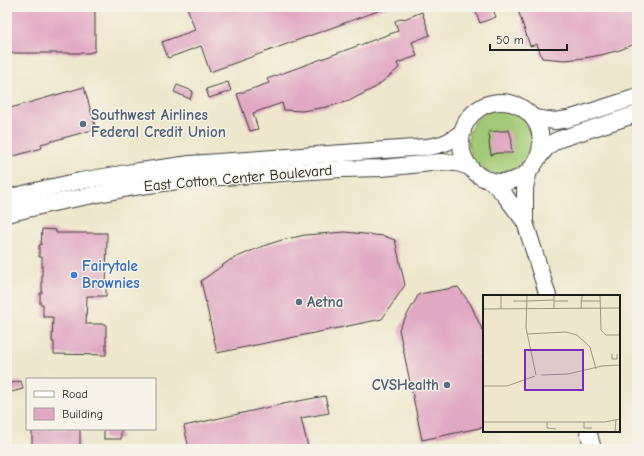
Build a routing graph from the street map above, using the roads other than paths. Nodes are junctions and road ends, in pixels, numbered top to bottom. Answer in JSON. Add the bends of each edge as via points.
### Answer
{"nodes":[{"id":1,"x":637,"y":97,"type":"edge"},
{"id":2,"x":637,"y":114,"type":"edge"},
{"id":3,"x":534,"y":118,"type":"junction"},
{"id":4,"x":463,"y":131,"type":"junction"},
{"id":5,"x":376,"y":151,"type":"junction"},
{"id":6,"x":539,"y":157,"type":"junction"},
{"id":7,"x":470,"y":167,"type":"junction"},
{"id":8,"x":529,"y":171,"type":"junction"},
{"id":9,"x":286,"y":173,"type":"junction"},
{"id":10,"x":490,"y":180,"type":"junction"},
{"id":11,"x":7,"y":198,"type":"edge"},
{"id":12,"x":7,"y":214,"type":"edge"},
{"id":13,"x":525,"y":222,"type":"junction"},
{"id":14,"x":548,"y":295,"type":"edge"},
{"id":15,"x":588,"y":432,"type":"edge"},
{"id":16,"x":592,"y":449,"type":"edge"}],
"edges":[{"from":1,"to":3,"type":"street","via":[[568,119],[555,121]]},
{"from":2,"to":6,"type":"street","name":"East Cotton Center Boulevard","via":[[557,140]]},
{"from":3,"to":4,"type":"street","name":"East Cotton Center Boulevard","via":[[518,105],[494,102],[478,109],[467,120]]},
{"from":3,"to":6,"type":"street","name":"East Cotton Center Boulevard","via":[[542,143]]},
{"from":4,"to":5,"type":"street","name":"East Cotton Center Boulevard","via":[[455,138],[436,146]]},
{"from":4,"to":7,"type":"street","name":"East Cotton Center Boulevard","via":[[462,149]]},
{"from":5,"to":9,"type":"street","via":[[352,160],[302,163],[293,166]]},
{"from":5,"to":11,"type":"street","name":"East Cotton Center Boulevard","via":[[190,164],[80,181]]},
{"from":6,"to":8,"type":"street","name":"East Cotton Center Boulevard"},
{"from":7,"to":9,"type":"street","name":"East Cotton Center Boulevard","via":[[441,162]]},
{"from":7,"to":10,"type":"street","name":"East Cotton Center Boulevard","via":[[480,176]]},
{"from":8,"to":10,"type":"street","name":"East Cotton Center Boulevard","via":[[513,180]]},
{"from":8,"to":13,"type":"street","via":[[525,190]]},
{"from":9,"to":12,"type":"street","name":"East Cotton Center Boulevard","via":[[134,187]]},
{"from":10,"to":13,"type":"street"},
{"from":13,"to":14,"type":"street"},
{"from":15,"to":16,"type":"street"}]}
